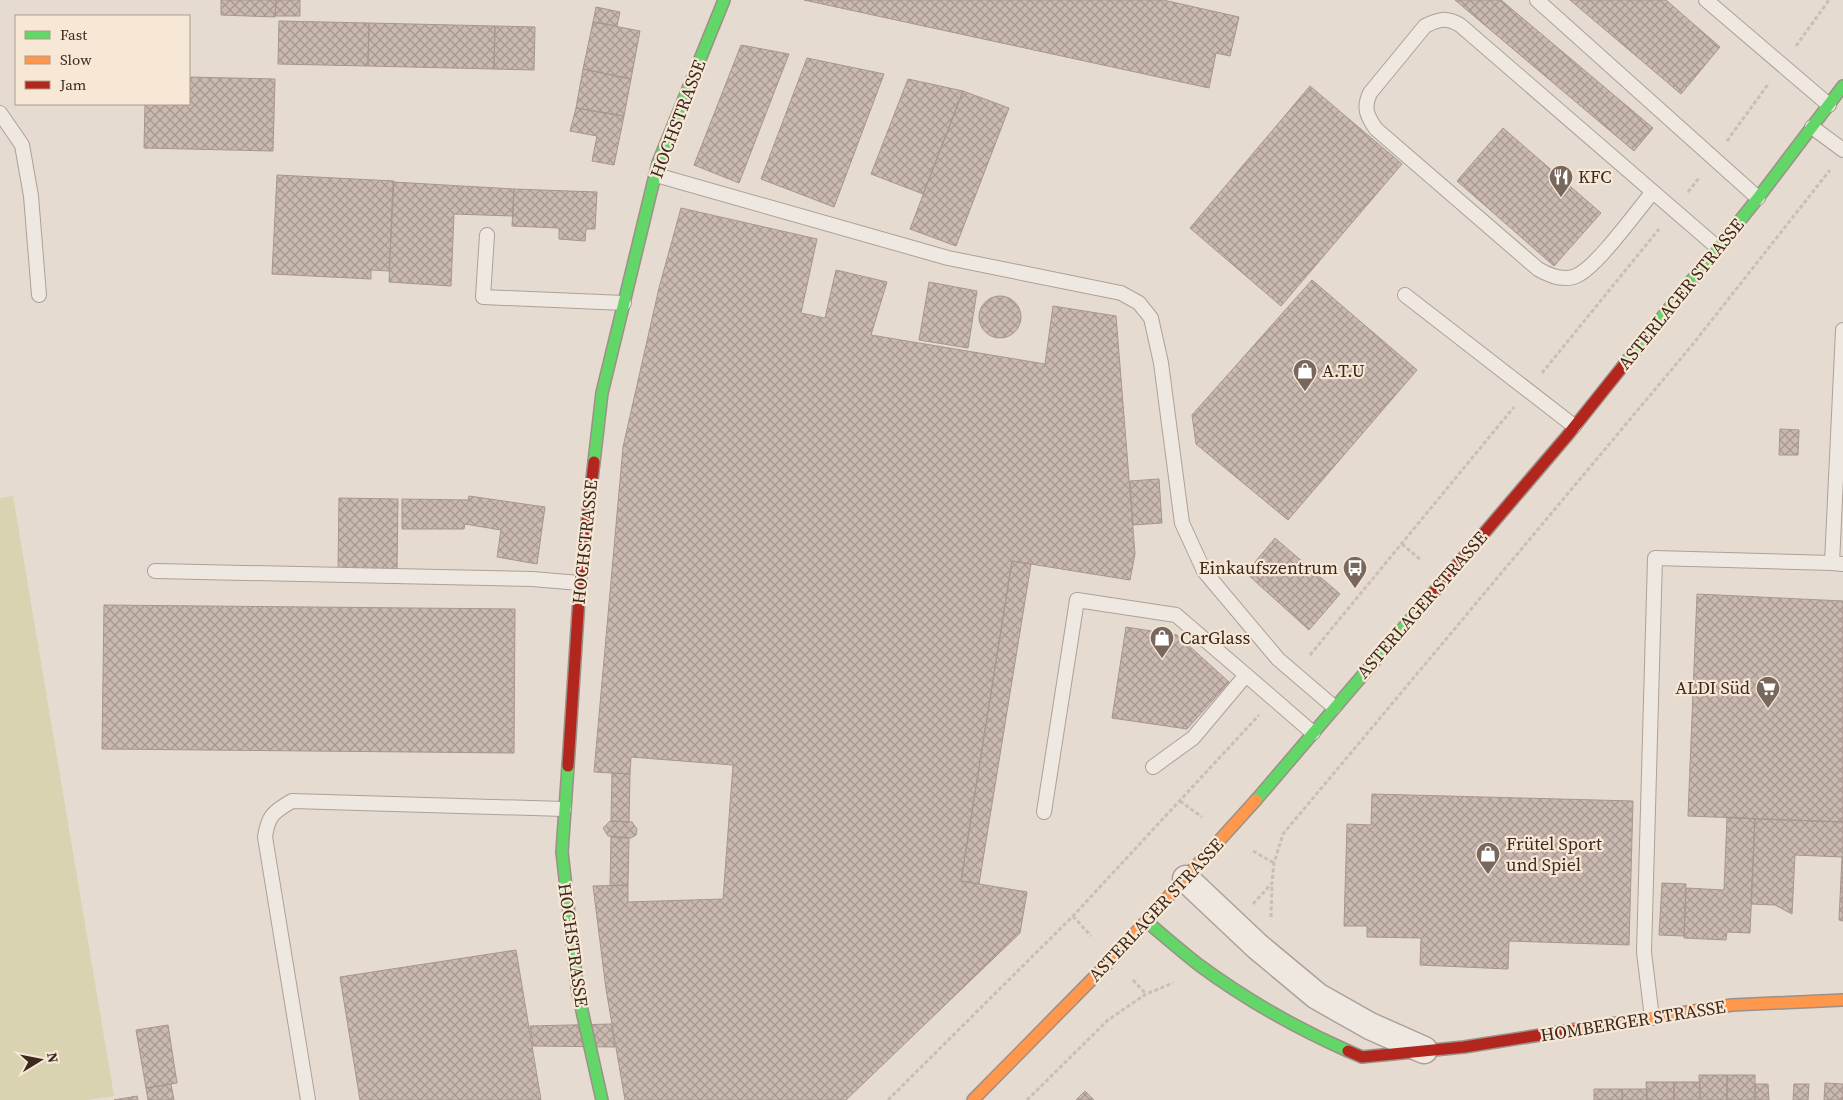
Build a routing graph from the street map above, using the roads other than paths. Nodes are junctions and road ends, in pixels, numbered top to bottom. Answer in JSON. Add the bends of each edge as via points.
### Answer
{"nodes":[{"id":1,"x":724,"y":0,"type":"edge"},
{"id":2,"x":1537,"y":0,"type":"edge"},
{"id":3,"x":1706,"y":0,"type":"edge"},
{"id":4,"x":1843,"y":86,"type":"edge"},
{"id":5,"x":1829,"y":105,"type":"junction"},
{"id":6,"x":0,"y":113,"type":"edge"},
{"id":7,"x":1812,"y":127,"type":"junction"},
{"id":8,"x":1843,"y":150,"type":"edge"},
{"id":9,"x":656,"y":175,"type":"junction"},
{"id":10,"x":1652,"y":193,"type":"junction"},
{"id":11,"x":1758,"y":198,"type":"junction"},
{"id":12,"x":486,"y":235,"type":"dead end"},
{"id":13,"x":1718,"y":248,"type":"junction"},
{"id":14,"x":39,"y":295,"type":"dead end"},
{"id":15,"x":1405,"y":295,"type":"dead end"},
{"id":16,"x":624,"y":303,"type":"junction"},
{"id":17,"x":1843,"y":330,"type":"edge"},
{"id":18,"x":1574,"y":426,"type":"junction"},
{"id":19,"x":1837,"y":563,"type":"edge"},
{"id":20,"x":155,"y":571,"type":"dead end"},
{"id":21,"x":580,"y":583,"type":"junction"},
{"id":22,"x":1246,"y":675,"type":"junction"},
{"id":23,"x":1334,"y":707,"type":"junction"},
{"id":24,"x":1313,"y":733,"type":"junction"},
{"id":25,"x":1153,"y":767,"type":"dead end"},
{"id":26,"x":564,"y":809,"type":"junction"},
{"id":27,"x":1044,"y":812,"type":"dead end"},
{"id":28,"x":1186,"y":879,"type":"junction"},
{"id":29,"x":1146,"y":921,"type":"junction"},
{"id":30,"x":1843,"y":1000,"type":"edge"},
{"id":31,"x":1652,"y":1018,"type":"junction"},
{"id":32,"x":1424,"y":1050,"type":"junction"},
{"id":33,"x":308,"y":1100,"type":"edge"},
{"id":34,"x":602,"y":1100,"type":"edge"},
{"id":35,"x":973,"y":1100,"type":"edge"}],
"edges":[{"from":1,"to":9,"type":"street","name":"HOCHSTRASSE"},
{"from":2,"to":11,"type":"lane"},
{"from":3,"to":5,"type":"lane"},
{"from":4,"to":5,"type":"street","name":"ASTERLAGER STRASSE"},
{"from":5,"to":7,"type":"street","name":"ASTERLAGER STRASSE"},
{"from":6,"to":14,"type":"lane","via":[[22,145],[31,196]]},
{"from":7,"to":8,"type":"lane"},
{"from":7,"to":11,"type":"street","name":"ASTERLAGER STRASSE"},
{"from":9,"to":16,"type":"street","name":"HOCHSTRASSE"},
{"from":9,"to":23,"type":"lane","via":[[948,258],[1121,293],[1139,302],[1151,318],[1162,363],[1182,523],[1191,544],[1204,571],[1278,659]]},
{"from":10,"to":10,"type":"lane","via":[[1460,25],[1450,20],[1438,19],[1426,26],[1366,102],[1366,115],[1376,129],[1550,276],[1577,276],[1593,263]]},
{"from":10,"to":13,"type":"lane"},
{"from":11,"to":13,"type":"street","name":"ASTERLAGER STRASSE"},
{"from":12,"to":16,"type":"lane","via":[[483,297]]},
{"from":13,"to":18,"type":"street","name":"ASTERLAGER STRASSE"},
{"from":15,"to":18,"type":"lane"},
{"from":16,"to":21,"type":"street","name":"HOCHSTRASSE","via":[[602,393]]},
{"from":17,"to":19,"type":"lane"},
{"from":18,"to":23,"type":"street","name":"ASTERLAGER STRASSE"},
{"from":19,"to":31,"type":"lane","via":[[1655,558],[1644,952]]},
{"from":20,"to":21,"type":"lane","via":[[532,579]]},
{"from":21,"to":26,"type":"street","name":"HOCHSTRASSE"},
{"from":22,"to":24,"type":"lane"},
{"from":22,"to":25,"type":"lane","via":[[1193,738]]},
{"from":22,"to":27,"type":"lane","via":[[1176,615],[1077,600]]},
{"from":23,"to":24,"type":"street","name":"ASTERLAGER STRASSE"},
{"from":24,"to":28,"type":"street","name":"ASTERLAGER STRASSE"},
{"from":26,"to":33,"type":"lane","via":[[292,801],[277,809],[267,820],[265,837]]},
{"from":26,"to":34,"type":"street","name":"HOCHSTRASSE","via":[[562,852],[578,993]]},
{"from":28,"to":29,"type":"street","name":"ASTERLAGER STRASSE"},
{"from":28,"to":32,"type":"street","name":"HOMBERGER STRASSE","via":[[1317,996],[1370,1026]]},
{"from":29,"to":32,"type":"street","name":"HOMBERGER STRASSE","via":[[1200,965],[1303,1030],[1362,1057]]},
{"from":29,"to":35,"type":"street","name":"ASTERLAGER STRASSE"},
{"from":30,"to":31,"type":"street","name":"HOMBERGER STRASSE","via":[[1732,1005]]},
{"from":31,"to":32,"type":"street","name":"HOMBERGER STRASSE","via":[[1464,1047]]}]}
